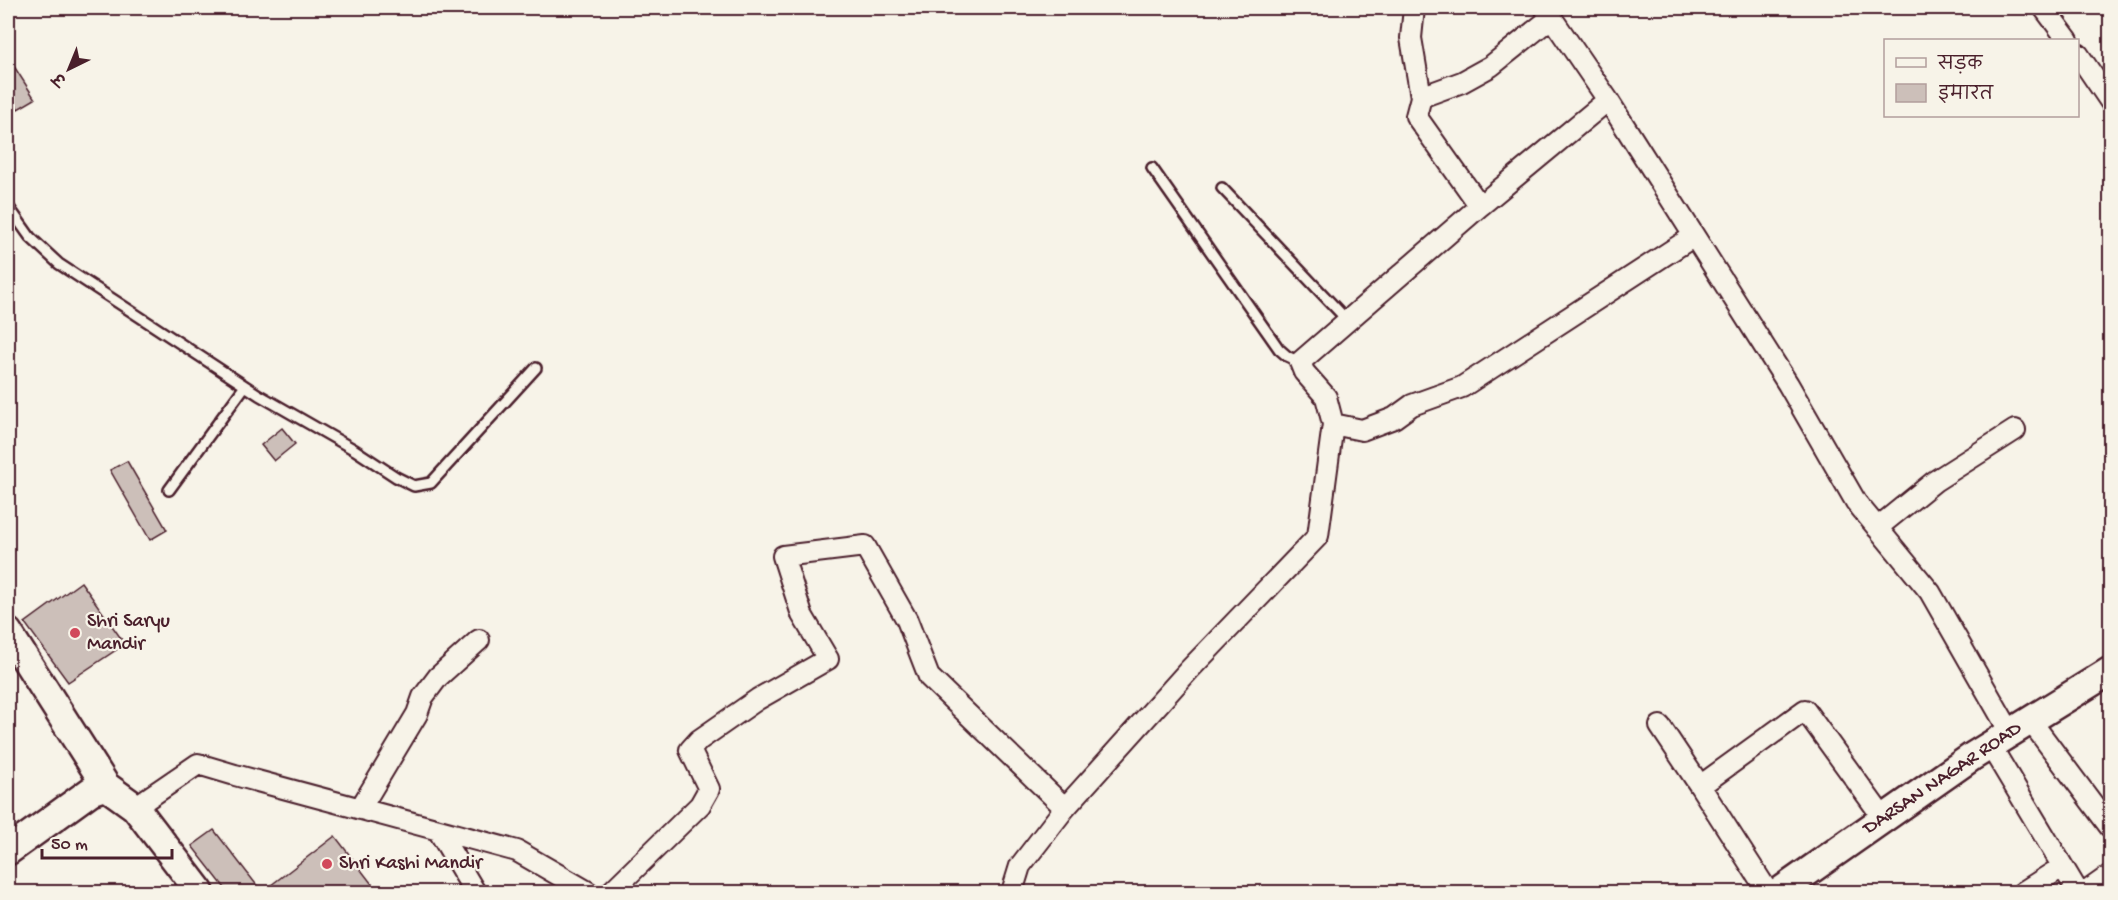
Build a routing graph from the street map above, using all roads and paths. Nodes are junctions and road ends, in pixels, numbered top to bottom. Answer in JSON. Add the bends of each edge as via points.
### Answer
{"nodes":[{"id":1,"x":1414,"y":8,"type":"edge"},
{"id":2,"x":2044,"y":8,"type":"edge"},
{"id":3,"x":1549,"y":12,"type":"edge"},
{"id":4,"x":2067,"y":39,"type":"edge"},
{"id":5,"x":2079,"y":55,"type":"edge"},
{"id":6,"x":1420,"y":97,"type":"junction"},
{"id":7,"x":1608,"y":100,"type":"junction"},
{"id":8,"x":2110,"y":101,"type":"edge"},
{"id":9,"x":1152,"y":168,"type":"dead end"},
{"id":10,"x":1222,"y":188,"type":"dead end"},
{"id":11,"x":8,"y":206,"type":"edge"},
{"id":12,"x":1480,"y":206,"type":"junction"},
{"id":13,"x":1694,"y":236,"type":"junction"},
{"id":14,"x":1347,"y":320,"type":"junction"},
{"id":15,"x":1300,"y":362,"type":"junction"},
{"id":16,"x":536,"y":368,"type":"dead end"},
{"id":17,"x":245,"y":386,"type":"junction"},
{"id":18,"x":1333,"y":424,"type":"junction"},
{"id":19,"x":2015,"y":430,"type":"dead end"},
{"id":20,"x":169,"y":490,"type":"dead end"},
{"id":21,"x":1877,"y":528,"type":"junction"},
{"id":22,"x":479,"y":640,"type":"dead end"},
{"id":23,"x":11,"y":646,"type":"edge"},
{"id":24,"x":2110,"y":671,"type":"edge"},
{"id":25,"x":1660,"y":726,"type":"dead end"},
{"id":26,"x":2010,"y":733,"type":"junction"},
{"id":27,"x":106,"y":786,"type":"junction"},
{"id":28,"x":1700,"y":786,"type":"junction"},
{"id":29,"x":135,"y":807,"type":"junction"},
{"id":30,"x":1065,"y":808,"type":"junction"},
{"id":31,"x":360,"y":809,"type":"junction"},
{"id":32,"x":1884,"y":819,"type":"junction"},
{"id":33,"x":2110,"y":827,"type":"edge"},
{"id":34,"x":438,"y":830,"type":"junction"},
{"id":35,"x":8,"y":851,"type":"edge"},
{"id":36,"x":2062,"y":867,"type":"junction"},
{"id":37,"x":2110,"y":875,"type":"edge"},
{"id":38,"x":200,"y":892,"type":"edge"},
{"id":39,"x":475,"y":892,"type":"edge"},
{"id":40,"x":588,"y":892,"type":"edge"},
{"id":41,"x":611,"y":892,"type":"edge"},
{"id":42,"x":1012,"y":892,"type":"edge"},
{"id":43,"x":1768,"y":892,"type":"edge"},
{"id":44,"x":1779,"y":892,"type":"edge"},
{"id":45,"x":2023,"y":892,"type":"edge"},
{"id":46,"x":2078,"y":892,"type":"edge"},
{"id":47,"x":2086,"y":892,"type":"edge"}],
"edges":[{"from":1,"to":6,"type":"street","via":[[1411,38]]},
{"from":2,"to":4,"type":"street"},
{"from":3,"to":6,"type":"street","via":[[1491,66],[1462,82]]},
{"from":3,"to":7,"type":"street"},
{"from":5,"to":8,"type":"street"},
{"from":6,"to":12,"type":"street","via":[[1416,117]]},
{"from":7,"to":12,"type":"street"},
{"from":7,"to":13,"type":"street"},
{"from":9,"to":15,"type":"lane","via":[[1279,349]]},
{"from":10,"to":14,"type":"lane"},
{"from":11,"to":17,"type":"lane","via":[[30,237],[59,264]]},
{"from":12,"to":14,"type":"street"},
{"from":13,"to":18,"type":"street","via":[[1462,387],[1412,405],[1394,418],[1362,430]]},
{"from":13,"to":21,"type":"street","via":[[1788,384],[1856,502]]},
{"from":14,"to":15,"type":"street"},
{"from":15,"to":18,"type":"street","via":[[1326,398]]},
{"from":16,"to":17,"type":"lane","via":[[431,483],[414,486]]},
{"from":17,"to":20,"type":"lane"},
{"from":18,"to":30,"type":"street","via":[[1318,536],[1189,670]]},
{"from":19,"to":21,"type":"street","via":[[1935,481]]},
{"from":21,"to":26,"type":"street","via":[[1930,592]]},
{"from":22,"to":31,"type":"street","via":[[438,677],[423,697],[417,714]]},
{"from":23,"to":27,"type":"street"},
{"from":24,"to":26,"type":"street","name":"DARSAN NAGAR ROAD"},
{"from":25,"to":28,"type":"street"},
{"from":26,"to":32,"type":"street","name":"DARSAN NAGAR ROAD"},
{"from":26,"to":33,"type":"street"},
{"from":26,"to":36,"type":"street"},
{"from":27,"to":29,"type":"street"},
{"from":27,"to":35,"type":"street","via":[[90,791]]},
{"from":28,"to":32,"type":"street","via":[[1804,710]]},
{"from":28,"to":43,"type":"street"},
{"from":29,"to":31,"type":"street","via":[[198,764]]},
{"from":29,"to":38,"type":"street"},
{"from":30,"to":41,"type":"street","via":[[929,677],[907,620],[865,546],[783,556],[802,615],[828,659],[758,699],[699,740],[690,750],[709,789],[700,804]]},
{"from":30,"to":42,"type":"street","via":[[1020,866]]},
{"from":31,"to":34,"type":"street"},
{"from":32,"to":44,"type":"street","name":"DARSAN NAGAR ROAD"},
{"from":34,"to":39,"type":"street"},
{"from":34,"to":40,"type":"street","via":[[517,851]]},
{"from":36,"to":45,"type":"street"},
{"from":36,"to":46,"type":"street"},
{"from":37,"to":47,"type":"street"}]}
